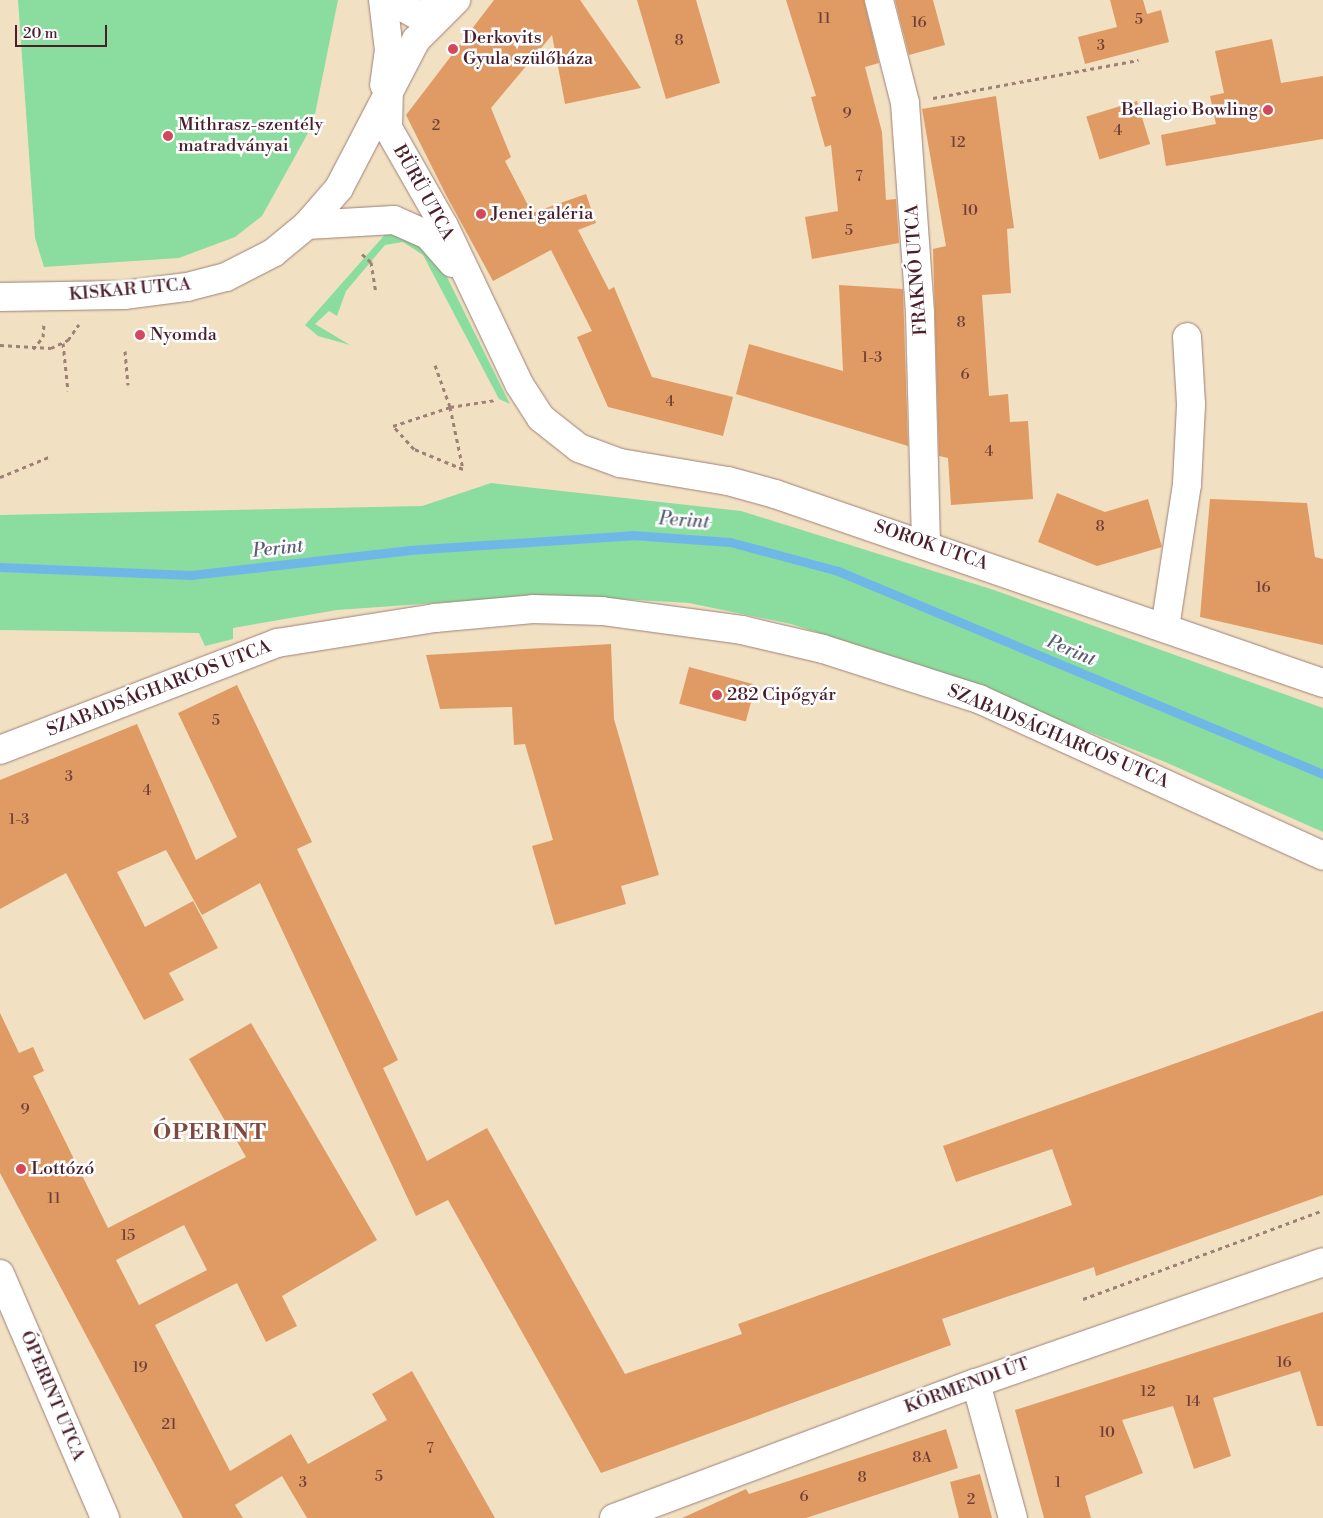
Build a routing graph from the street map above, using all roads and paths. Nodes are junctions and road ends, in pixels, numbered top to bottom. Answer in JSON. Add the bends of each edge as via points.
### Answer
{"nodes":[{"id":1,"x":383,"y":0,"type":"edge"},
{"id":2,"x":389,"y":0,"type":"edge"},
{"id":3,"x":879,"y":0,"type":"edge"},
{"id":4,"x":449,"y":5,"type":"edge"},
{"id":5,"x":1139,"y":60,"type":"dead end"},
{"id":6,"x":384,"y":96,"type":"junction"},
{"id":7,"x":923,"y":99,"type":"dead end"},
{"id":8,"x":307,"y":225,"type":"junction"},
{"id":9,"x":362,"y":254,"type":"dead end"},
{"id":10,"x":0,"y":285,"type":"edge"},
{"id":11,"x":376,"y":294,"type":"dead end"},
{"id":12,"x":474,"y":294,"type":"junction"},
{"id":13,"x":0,"y":297,"type":"edge"},
{"id":14,"x":44,"y":330,"type":"dead end"},
{"id":15,"x":1187,"y":337,"type":"dead end"},
{"id":16,"x":0,"y":345,"type":"edge"},
{"id":17,"x":32,"y":350,"type":"junction"},
{"id":18,"x":125,"y":351,"type":"dead end"},
{"id":19,"x":435,"y":365,"type":"dead end"},
{"id":20,"x":128,"y":385,"type":"dead end"},
{"id":21,"x":68,"y":391,"type":"dead end"},
{"id":22,"x":503,"y":399,"type":"dead end"},
{"id":23,"x":450,"y":407,"type":"junction"},
{"id":24,"x":542,"y":418,"type":"joint"},
{"id":25,"x":51,"y":456,"type":"dead end"},
{"id":26,"x":0,"y":477,"type":"edge"},
{"id":27,"x":926,"y":544,"type":"junction"},
{"id":28,"x":1165,"y":628,"type":"junction"},
{"id":29,"x":1323,"y":683,"type":"edge"},
{"id":30,"x":2,"y":750,"type":"edge"},
{"id":31,"x":1323,"y":856,"type":"edge"},
{"id":32,"x":1323,"y":1210,"type":"edge"},
{"id":33,"x":1323,"y":1262,"type":"edge"},
{"id":34,"x":0,"y":1274,"type":"edge"},
{"id":35,"x":1083,"y":1299,"type":"dead end"},
{"id":36,"x":976,"y":1382,"type":"junction"},
{"id":37,"x":105,"y":1518,"type":"edge"},
{"id":38,"x":614,"y":1518,"type":"edge"},
{"id":39,"x":1013,"y":1518,"type":"edge"}],
"edges":[{"from":1,"to":6,"type":"street","via":[[389,50]]},
{"from":2,"to":4,"type":"street","via":[[417,15]]},
{"from":3,"to":27,"type":"street","name":"FRAKNÓ UTCA","via":[[906,103],[920,314]]},
{"from":4,"to":6,"type":"street","via":[[423,30]]},
{"from":5,"to":7,"type":"path"},
{"from":6,"to":8,"type":"street","via":[[353,164]]},
{"from":6,"to":12,"type":"street","name":"BÜRÜ UTCA","via":[[388,128],[444,226]]},
{"from":8,"to":12,"type":"street","name":"BÜRÜ UTCA","via":[[372,218],[411,226],[442,249]]},
{"from":8,"to":13,"type":"street","name":"KISKAR UTCA","via":[[256,263],[205,282],[145,292]]},
{"from":9,"to":11,"type":"path","via":[[371,262]]},
{"from":10,"to":13,"type":"street"},
{"from":12,"to":24,"type":"street","name":"BÜRÜ UTCA","via":[[519,384]]},
{"from":14,"to":17,"type":"path"},
{"from":15,"to":28,"type":"street","via":[[1191,404],[1187,484]]},
{"from":16,"to":17,"type":"path"},
{"from":17,"to":21,"type":"path","via":[[63,344]]},
{"from":18,"to":20,"type":"path"},
{"from":19,"to":23,"type":"path"},
{"from":22,"to":23,"type":"path"},
{"from":23,"to":23,"type":"path","via":[[459,452],[463,469],[414,448],[393,426]]},
{"from":24,"to":27,"type":"street","name":"SOROK UTCA","via":[[580,448],[600,457],[728,481]]},
{"from":25,"to":26,"type":"path"},
{"from":27,"to":28,"type":"street","name":"SOROK UTCA"},
{"from":28,"to":29,"type":"street","name":"SOROK UTCA"},
{"from":30,"to":31,"type":"street","name":"SZABADSÁGHARCOS UTCA","via":[[277,643],[435,618],[533,609],[602,611],[751,632],[823,649],[979,699]]},
{"from":32,"to":35,"type":"path"},
{"from":33,"to":36,"type":"street","name":"KÖRMENDI ÚT"},
{"from":34,"to":37,"type":"street","name":"ÓPERINT UTCA"},
{"from":36,"to":38,"type":"street","name":"KÖRMENDI ÚT"},
{"from":36,"to":39,"type":"street"}]}
